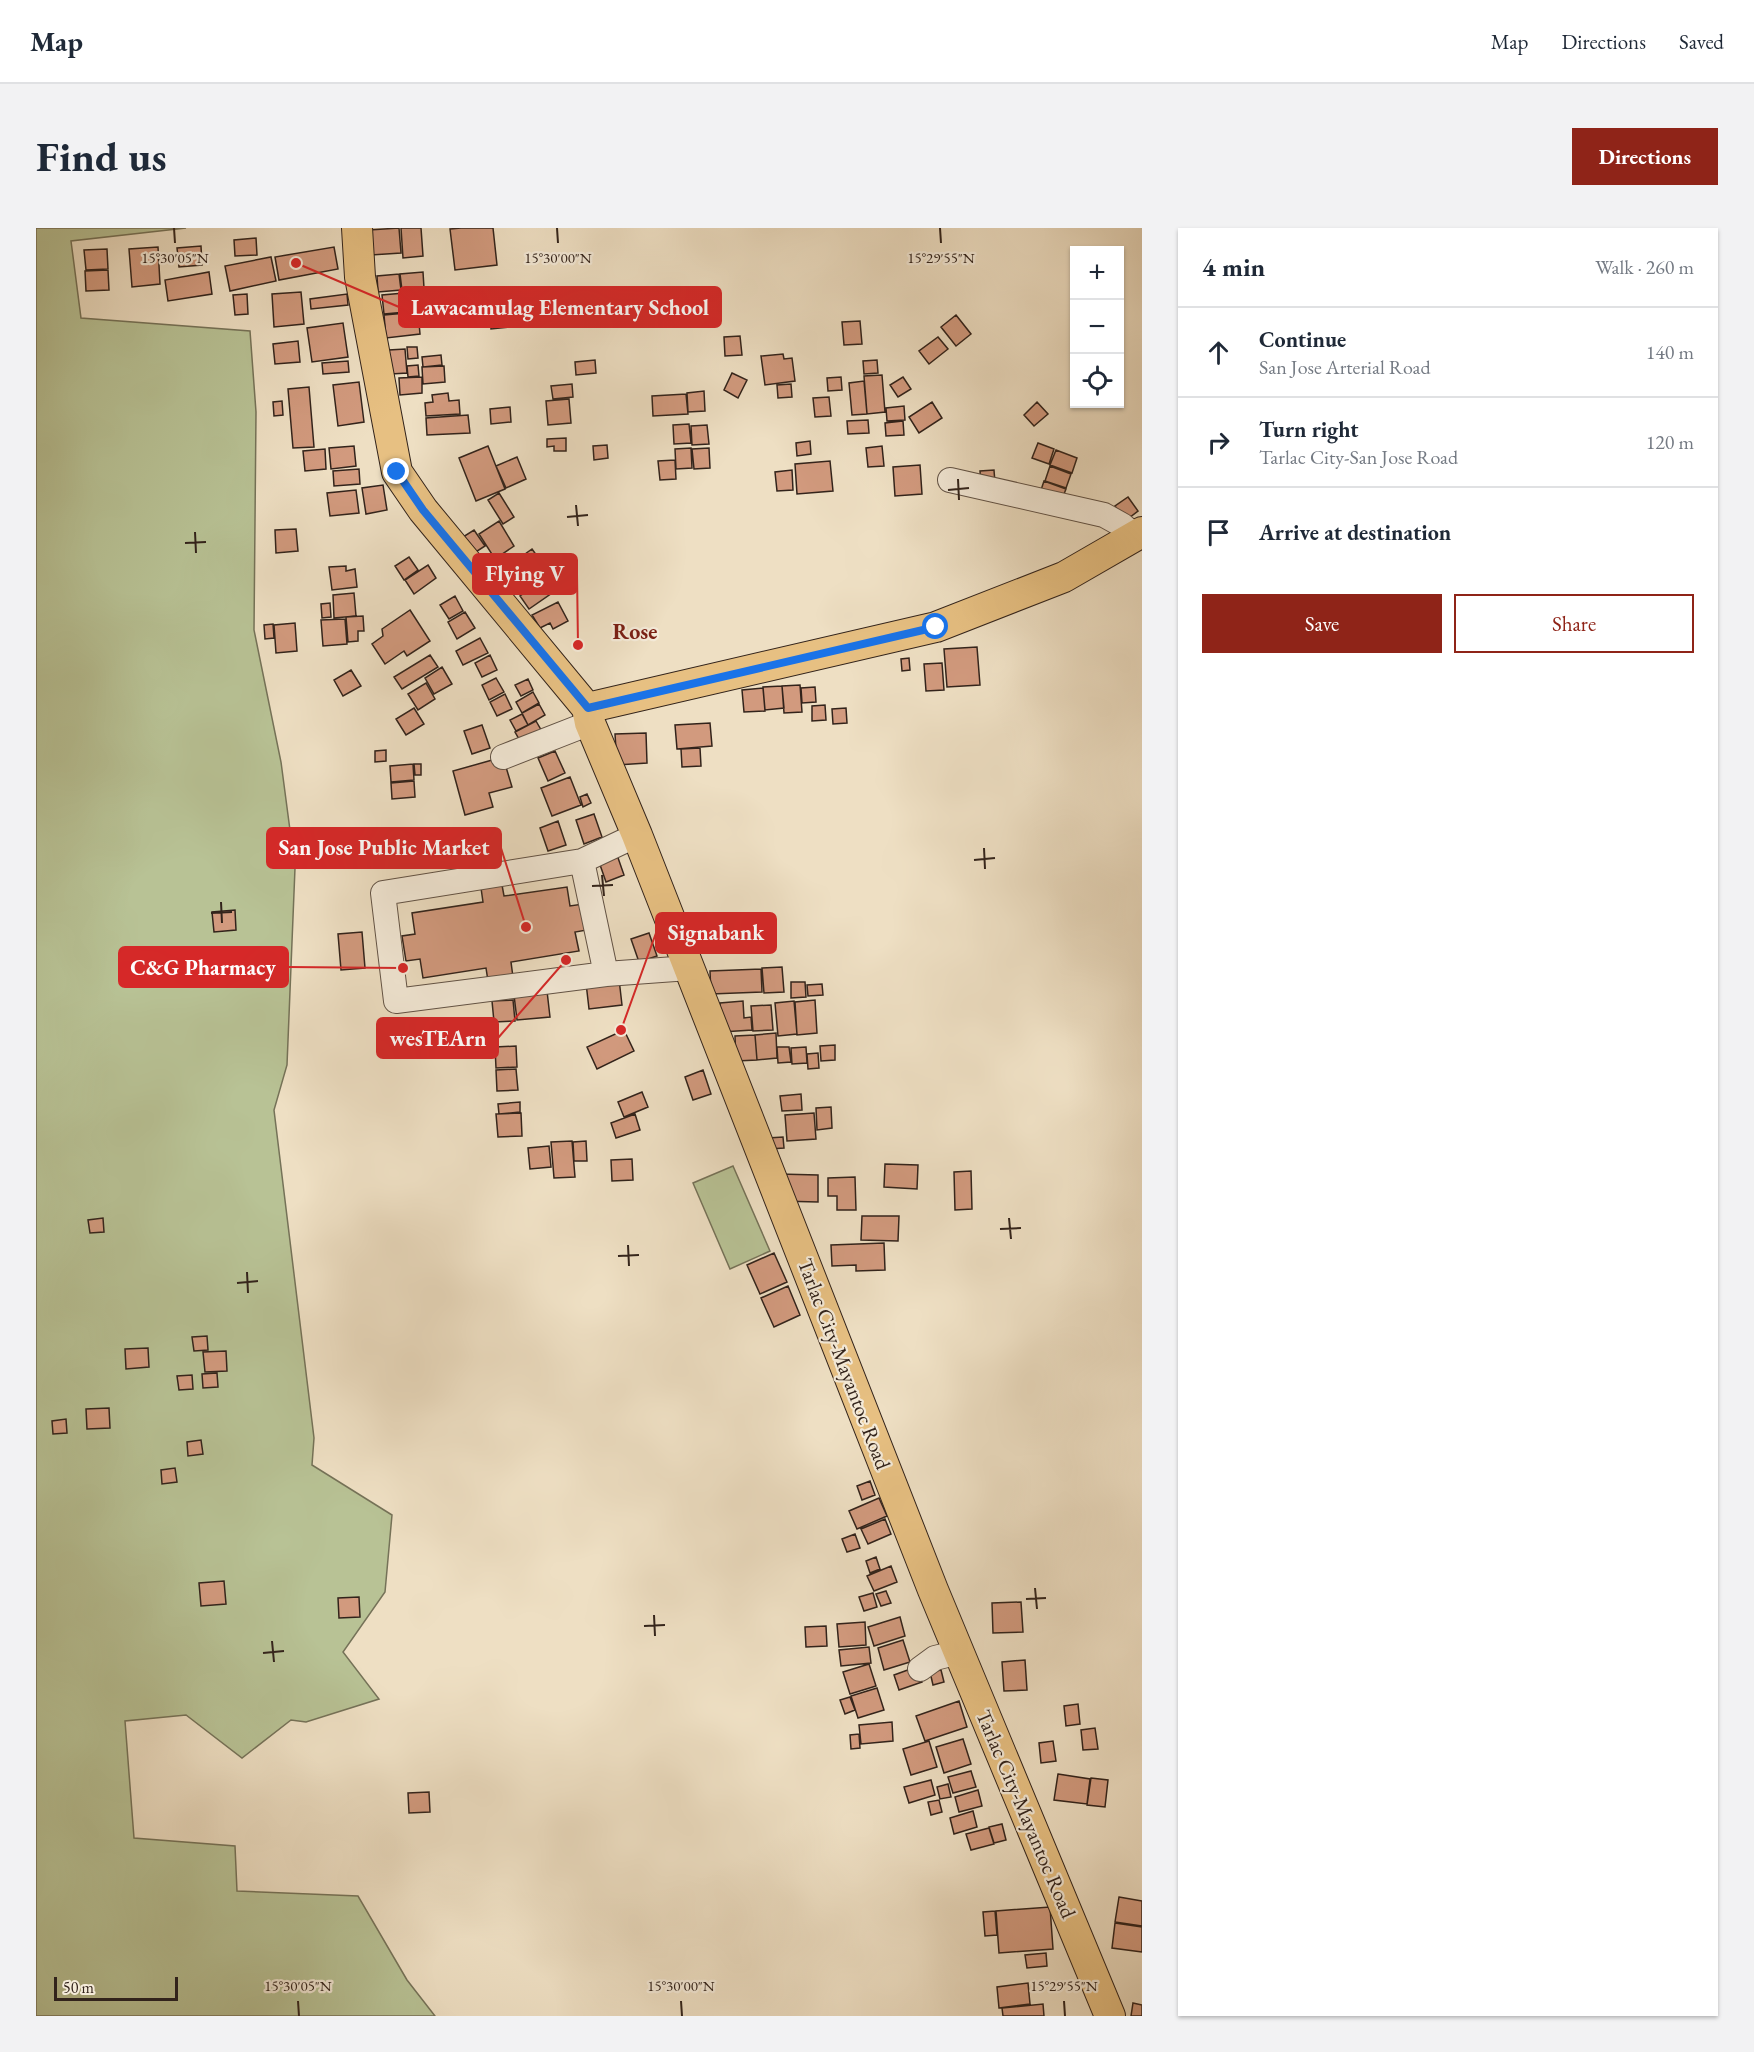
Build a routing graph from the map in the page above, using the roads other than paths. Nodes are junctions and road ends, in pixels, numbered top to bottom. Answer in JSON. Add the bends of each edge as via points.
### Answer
{"nodes":[{"id":1,"x":357,"y":228,"type":"edge"},
{"id":2,"x":950,"y":480,"type":"dead end"},
{"id":3,"x":1138,"y":534,"type":"edge"},
{"id":4,"x":589,"y":716,"type":"junction"},
{"id":5,"x":503,"y":757,"type":"dead end"},
{"id":6,"x":637,"y":835,"type":"junction"},
{"id":7,"x":582,"y":861,"type":"junction"},
{"id":8,"x":689,"y":968,"type":"junction"},
{"id":9,"x":606,"y":974,"type":"junction"},
{"id":10,"x":959,"y":1652,"type":"junction"},
{"id":11,"x":920,"y":1670,"type":"dead end"},
{"id":12,"x":1110,"y":2016,"type":"edge"}],
"edges":[{"from":1,"to":4,"type":"main road","name":"Tarlac City-Mayantoc Road","via":[[360,277],[397,472],[423,510]]},
{"from":2,"to":3,"type":"street","via":[[1104,515]]},
{"from":3,"to":4,"type":"main road","via":[[1064,577],[936,627]]},
{"from":4,"to":5,"type":"street"},
{"from":4,"to":6,"type":"main road","name":"Tarlac City-Mayantoc Road"},
{"from":6,"to":7,"type":"street"},
{"from":6,"to":8,"type":"main road","name":"Tarlac City-Mayantoc Road"},
{"from":7,"to":9,"type":"street"},
{"from":7,"to":9,"type":"street","via":[[383,892],[396,1001]]},
{"from":8,"to":9,"type":"street"},
{"from":8,"to":10,"type":"main road","name":"Tarlac City-Mayantoc Road"},
{"from":10,"to":11,"type":"street","via":[[934,1658]]},
{"from":10,"to":12,"type":"main road","name":"Tarlac City-Mayantoc Road"}]}
